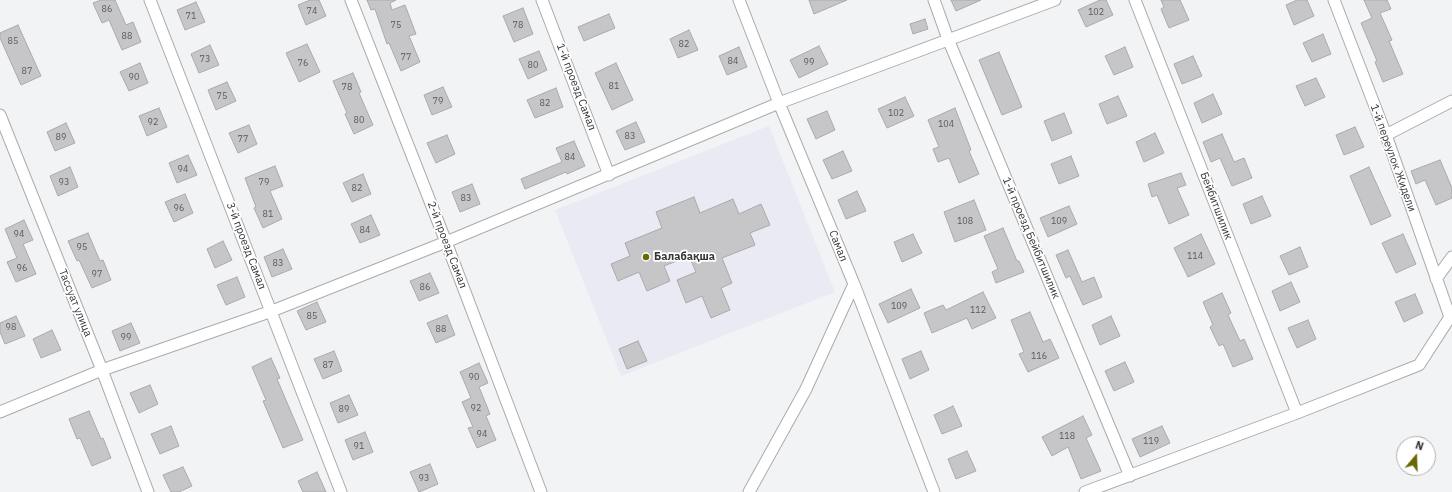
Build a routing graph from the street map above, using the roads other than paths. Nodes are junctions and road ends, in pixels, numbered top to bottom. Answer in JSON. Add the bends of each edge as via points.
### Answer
{"nodes":[{"id":1,"x":150,"y":0,"type":"edge"},
{"id":2,"x":351,"y":0,"type":"edge"},
{"id":3,"x":542,"y":0,"type":"edge"},
{"id":4,"x":739,"y":0,"type":"edge"},
{"id":5,"x":934,"y":0,"type":"edge"},
{"id":6,"x":1055,"y":0,"type":"edge"},
{"id":7,"x":1135,"y":0,"type":"edge"},
{"id":8,"x":1334,"y":0,"type":"edge"},
{"id":9,"x":948,"y":39,"type":"junction"},
{"id":10,"x":1452,"y":101,"type":"edge"},
{"id":11,"x":779,"y":103,"type":"junction"},
{"id":12,"x":0,"y":114,"type":"edge"},
{"id":13,"x":1386,"y":135,"type":"junction"},
{"id":14,"x":609,"y":175,"type":"junction"},
{"id":15,"x":446,"y":242,"type":"junction"},
{"id":16,"x":1452,"y":257,"type":"edge"},
{"id":17,"x":1436,"y":279,"type":"junction"},
{"id":18,"x":854,"y":284,"type":"junction"},
{"id":19,"x":272,"y":311,"type":"junction"},
{"id":20,"x":102,"y":370,"type":"junction"},
{"id":21,"x":0,"y":412,"type":"edge"},
{"id":22,"x":1297,"y":413,"type":"junction"},
{"id":23,"x":1130,"y":476,"type":"junction"},
{"id":24,"x":148,"y":492,"type":"edge"},
{"id":25,"x":341,"y":492,"type":"edge"},
{"id":26,"x":541,"y":492,"type":"edge"},
{"id":27,"x":749,"y":492,"type":"edge"},
{"id":28,"x":934,"y":492,"type":"edge"},
{"id":29,"x":1085,"y":492,"type":"edge"}],
"edges":[{"from":1,"to":19,"type":"street","name":"3-й проезд Самал"},
{"from":2,"to":15,"type":"street","name":"2-й проезд Самал"},
{"from":3,"to":14,"type":"street","name":"1-й проезд Самал"},
{"from":4,"to":11,"type":"street","name":"Самал"},
{"from":5,"to":9,"type":"street","name":"1-й проезд Бейбитшилик"},
{"from":6,"to":9,"type":"street"},
{"from":7,"to":22,"type":"street","name":"Бейбитшилик"},
{"from":8,"to":13,"type":"street","name":"1-й переулок Жидели"},
{"from":9,"to":11,"type":"street"},
{"from":9,"to":23,"type":"street","name":"1-й проезд Бейбитшилик"},
{"from":10,"to":13,"type":"street"},
{"from":11,"to":14,"type":"street"},
{"from":11,"to":18,"type":"street","name":"Самал"},
{"from":12,"to":20,"type":"street","name":"Тассуат улица"},
{"from":13,"to":17,"type":"street","name":"1-й переулок Жидели"},
{"from":14,"to":15,"type":"street"},
{"from":15,"to":19,"type":"street"},
{"from":15,"to":26,"type":"street","name":"2-й проезд Самал"},
{"from":16,"to":17,"type":"street"},
{"from":17,"to":22,"type":"street","name":"1-й переулок Жидели","via":[[1450,317],[1419,365]]},
{"from":18,"to":27,"type":"street","via":[[806,389]]},
{"from":18,"to":28,"type":"street","name":"Самал"},
{"from":19,"to":20,"type":"street"},
{"from":19,"to":25,"type":"street","name":"3-й проезд Самал"},
{"from":20,"to":21,"type":"street"},
{"from":20,"to":24,"type":"street","name":"Тассуат улица"},
{"from":22,"to":23,"type":"street"},
{"from":23,"to":29,"type":"street"}]}
